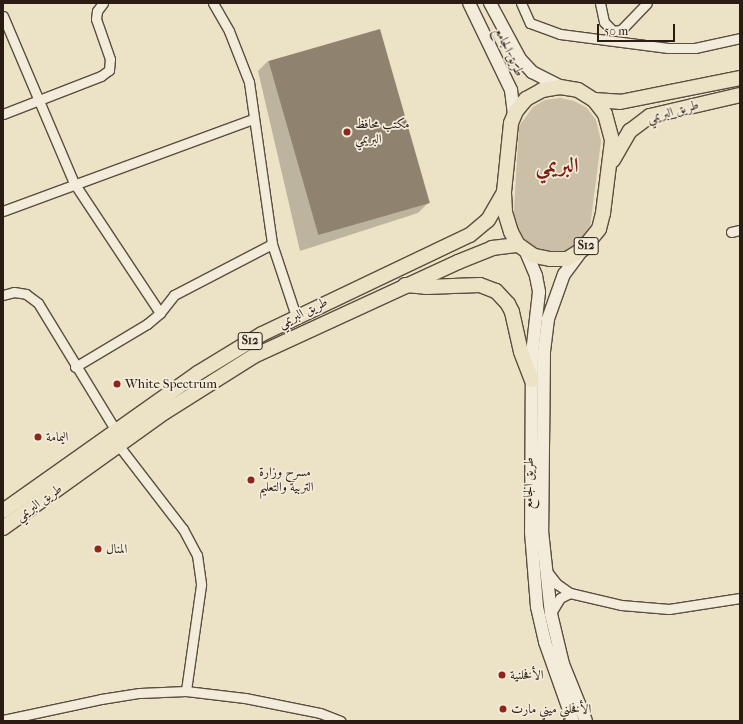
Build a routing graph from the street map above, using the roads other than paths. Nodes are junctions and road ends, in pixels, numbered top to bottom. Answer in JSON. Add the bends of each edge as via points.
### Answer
{"nodes":[{"id":1,"x":103,"y":3,"type":"edge"},
{"id":2,"x":213,"y":3,"type":"edge"},
{"id":3,"x":469,"y":3,"type":"edge"},
{"id":4,"x":490,"y":3,"type":"edge"},
{"id":5,"x":521,"y":3,"type":"edge"},
{"id":6,"x":600,"y":3,"type":"edge"},
{"id":7,"x":647,"y":3,"type":"edge"},
{"id":8,"x":3,"y":16,"type":"edge"},
{"id":9,"x":613,"y":30,"type":"junction"},
{"id":10,"x":740,"y":38,"type":"edge"},
{"id":11,"x":611,"y":40,"type":"junction"},
{"id":12,"x":740,"y":78,"type":"edge"},
{"id":13,"x":565,"y":88,"type":"junction"},
{"id":14,"x":740,"y":95,"type":"edge"},
{"id":15,"x":594,"y":100,"type":"junction"},
{"id":16,"x":37,"y":101,"type":"junction"},
{"id":17,"x":3,"y":114,"type":"edge"},
{"id":18,"x":514,"y":116,"type":"junction"},
{"id":19,"x":253,"y":119,"type":"junction"},
{"id":20,"x":609,"y":169,"type":"junction"},
{"id":21,"x":74,"y":183,"type":"junction"},
{"id":22,"x":504,"y":192,"type":"junction"},
{"id":23,"x":3,"y":211,"type":"edge"},
{"id":24,"x":272,"y":244,"type":"junction"},
{"id":25,"x":522,"y":248,"type":"junction"},
{"id":26,"x":584,"y":249,"type":"junction"},
{"id":27,"x":405,"y":285,"type":"junction"},
{"id":28,"x":3,"y":295,"type":"edge"},
{"id":29,"x":160,"y":313,"type":"junction"},
{"id":30,"x":296,"y":316,"type":"junction"},
{"id":31,"x":75,"y":368,"type":"junction"},
{"id":32,"x":532,"y":380,"type":"junction"},
{"id":33,"x":116,"y":431,"type":"junction"},
{"id":34,"x":119,"y":446,"type":"junction"},
{"id":35,"x":3,"y":511,"type":"edge"},
{"id":36,"x":3,"y":528,"type":"edge"},
{"id":37,"x":546,"y":570,"type":"junction"},
{"id":38,"x":570,"y":593,"type":"junction"},
{"id":39,"x":740,"y":598,"type":"edge"},
{"id":40,"x":551,"y":614,"type":"junction"},
{"id":41,"x":186,"y":691,"type":"junction"},
{"id":42,"x":3,"y":720,"type":"edge"},
{"id":43,"x":341,"y":721,"type":"edge"},
{"id":44,"x":573,"y":721,"type":"edge"},
{"id":45,"x":586,"y":721,"type":"edge"}],
"edges":[{"from":1,"to":16,"type":"street","via":[[97,11],[96,19],[110,59],[109,70],[101,76]]},
{"from":2,"to":19,"type":"street","via":[[229,31],[249,82]]},
{"from":3,"to":18,"type":"main road","name":"طريق الجامع","via":[[511,90]]},
{"from":4,"to":13,"type":"main road","name":"طريق الجامع","via":[[520,59],[532,72]]},
{"from":5,"to":11,"type":"street","via":[[530,23],[542,28],[560,34]]},
{"from":6,"to":9,"type":"street","via":[[604,22]]},
{"from":7,"to":9,"type":"street","via":[[621,30]]},
{"from":8,"to":16,"type":"street"},
{"from":9,"to":11,"type":"street"},
{"from":10,"to":11,"type":"street","via":[[695,48],[668,48]]},
{"from":12,"to":15,"type":"main road","name":"طريق البريمي","number":"S12","via":[[620,102]]},
{"from":13,"to":15,"type":"main road","number":"S12","via":[[578,90]]},
{"from":13,"to":18,"type":"main road","number":"S12","via":[[542,90],[526,98]]},
{"from":14,"to":20,"type":"main road","name":"طريق البريمي","number":"S12","via":[[650,116],[630,131],[618,147]]},
{"from":15,"to":20,"type":"main road","number":"S12","via":[[609,124],[612,141]]},
{"from":16,"to":17,"type":"street"},
{"from":16,"to":21,"type":"street"},
{"from":18,"to":22,"type":"main road","number":"S12","via":[[511,123]]},
{"from":19,"to":21,"type":"street"},
{"from":19,"to":24,"type":"street"},
{"from":20,"to":26,"type":"main road","number":"S12","via":[[599,229]]},
{"from":21,"to":23,"type":"street"},
{"from":21,"to":29,"type":"street"},
{"from":22,"to":25,"type":"main road","number":"S12","via":[[510,232]]},
{"from":22,"to":30,"type":"main road","name":"طريق البريمي","number":"S12","via":[[488,220],[470,234]]},
{"from":24,"to":29,"type":"street","via":[[174,295]]},
{"from":24,"to":30,"type":"street"},
{"from":25,"to":26,"type":"main road","number":"S12","via":[[534,256],[550,259],[567,259]]},
{"from":25,"to":27,"type":"main road","name":"طريق البريمي","number":"S12","via":[[492,248]]},
{"from":25,"to":32,"type":"main road","name":"طريق الجامع","via":[[536,276],[539,292]]},
{"from":26,"to":37,"type":"main road","name":"طريق الجامع","via":[[564,274],[548,319],[544,353],[542,531]]},
{"from":27,"to":32,"type":"main road","via":[[480,285],[496,291],[512,312],[521,352]]},
{"from":27,"to":34,"type":"main road","name":"طريق البريمي","number":"S12","via":[[254,356],[176,405]]},
{"from":28,"to":31,"type":"street","via":[[14,292],[26,294],[38,303]]},
{"from":29,"to":31,"type":"street"},
{"from":30,"to":33,"type":"main road","name":"طريق البريمي","number":"S12","via":[[198,373]]},
{"from":31,"to":33,"type":"street"},
{"from":32,"to":44,"type":"main road","name":"طريق الجامع","via":[[531,532],[537,607],[545,642]]},
{"from":33,"to":35,"type":"main road","name":"طريق البريمي","number":"S12"},
{"from":34,"to":36,"type":"main road","name":"طريق البريمي","number":"S12"},
{"from":34,"to":41,"type":"street","via":[[183,529],[197,555],[201,585]]},
{"from":37,"to":38,"type":"street","via":[[557,584]]},
{"from":37,"to":40,"type":"main road","name":"طريق الجامع"},
{"from":38,"to":39,"type":"street","via":[[621,605],[669,610]]},
{"from":38,"to":40,"type":"street","via":[[560,598]]},
{"from":40,"to":45,"type":"main road","name":"طريق الجامع","via":[[563,664]]},
{"from":41,"to":42,"type":"street","via":[[140,692]]},
{"from":41,"to":43,"type":"street","via":[[245,698]]}]}
